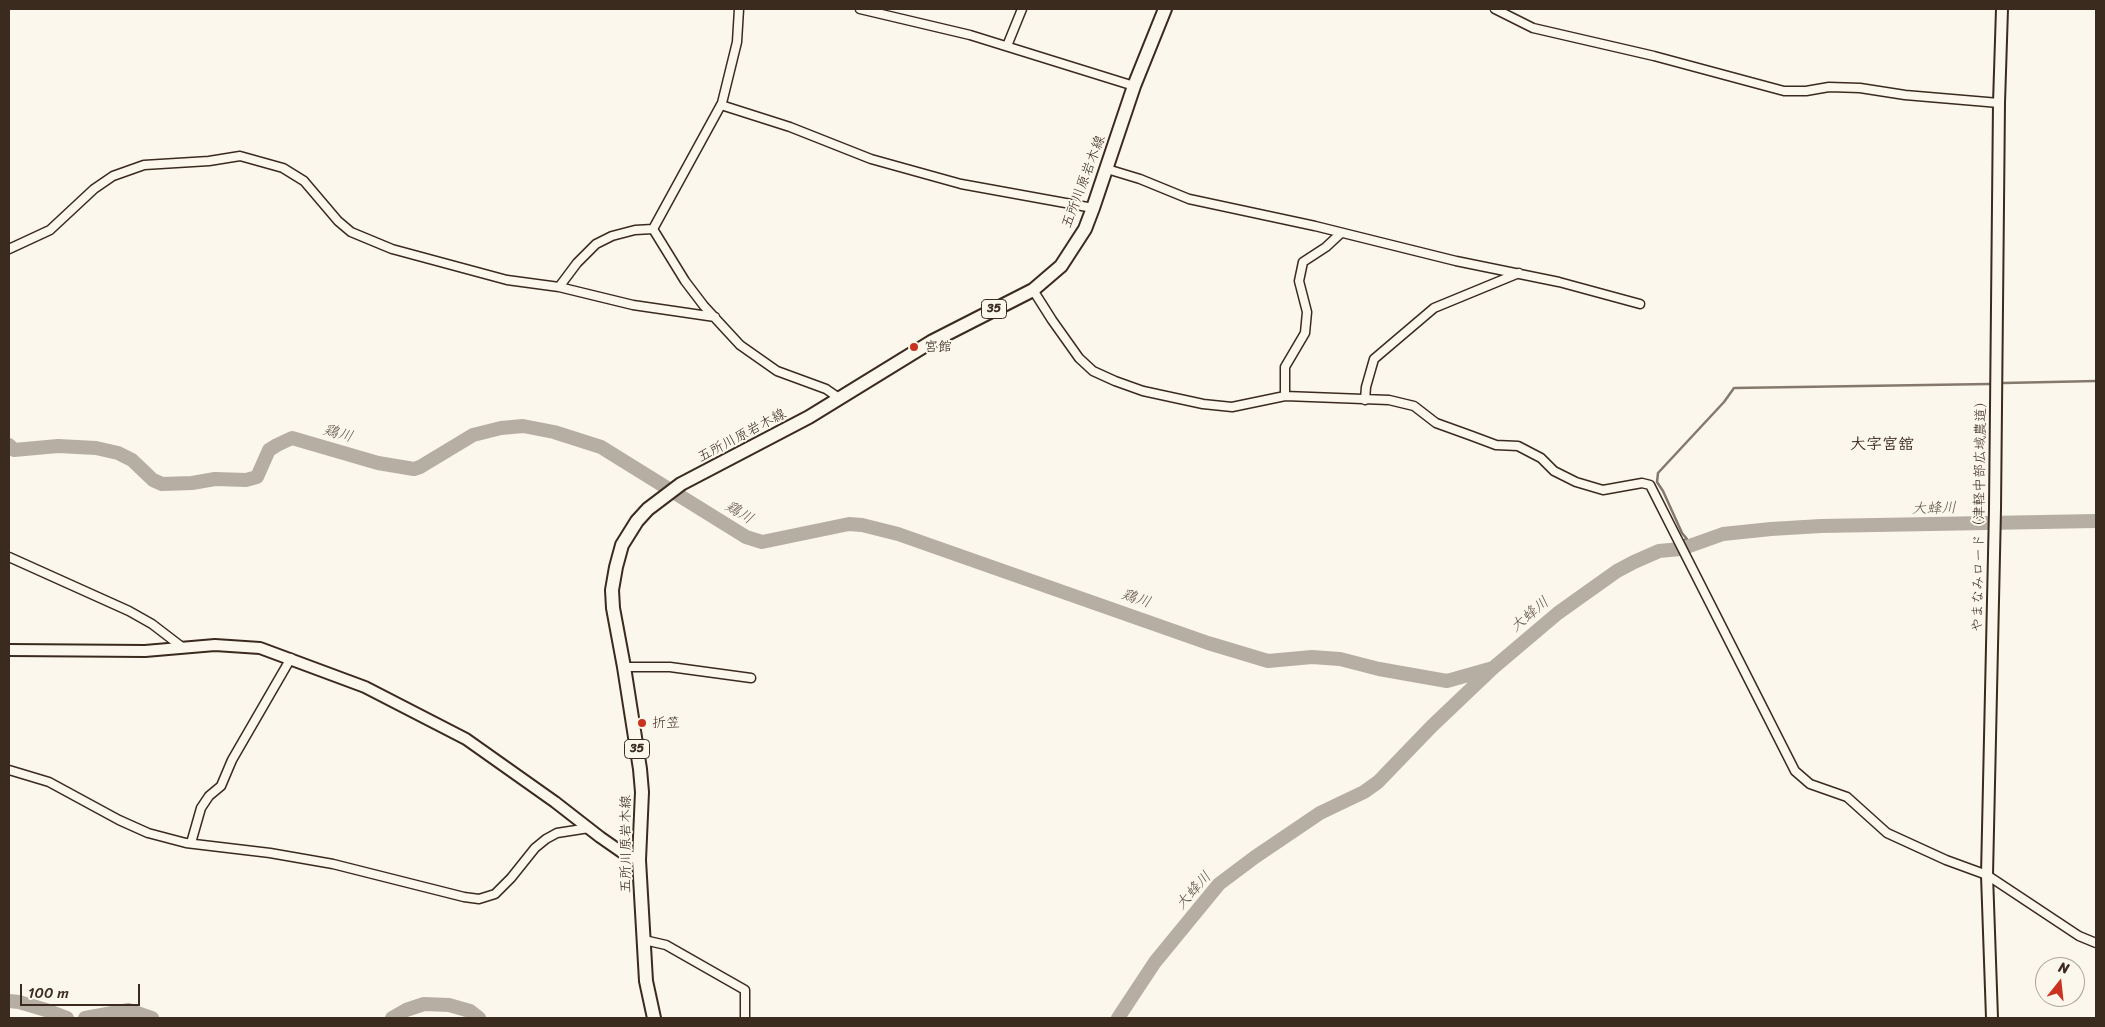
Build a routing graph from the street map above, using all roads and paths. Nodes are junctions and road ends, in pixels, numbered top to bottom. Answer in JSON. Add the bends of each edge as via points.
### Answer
{"nodes":[{"id":1,"x":740,"y":9,"type":"edge"},
{"id":2,"x":860,"y":9,"type":"edge"},
{"id":3,"x":1022,"y":9,"type":"edge"},
{"id":4,"x":1164,"y":9,"type":"edge"},
{"id":5,"x":1495,"y":9,"type":"edge"},
{"id":6,"x":2002,"y":9,"type":"edge"},
{"id":7,"x":1007,"y":46,"type":"junction"},
{"id":8,"x":1134,"y":86,"type":"junction"},
{"id":9,"x":1999,"y":103,"type":"junction"},
{"id":10,"x":721,"y":105,"type":"junction"},
{"id":11,"x":1107,"y":169,"type":"junction"},
{"id":12,"x":1093,"y":208,"type":"junction"},
{"id":13,"x":653,"y":229,"type":"junction"},
{"id":14,"x":1341,"y":233,"type":"junction"},
{"id":15,"x":9,"y":250,"type":"edge"},
{"id":16,"x":1519,"y":274,"type":"junction"},
{"id":17,"x":559,"y":287,"type":"junction"},
{"id":18,"x":1033,"y":290,"type":"junction"},
{"id":19,"x":1640,"y":304,"type":"dead end"},
{"id":20,"x":715,"y":317,"type":"junction"},
{"id":21,"x":1286,"y":396,"type":"junction"},
{"id":22,"x":839,"y":398,"type":"junction"},
{"id":23,"x":1365,"y":400,"type":"junction"},
{"id":24,"x":9,"y":557,"type":"edge"},
{"id":25,"x":182,"y":647,"type":"junction"},
{"id":26,"x":9,"y":650,"type":"edge"},
{"id":27,"x":291,"y":658,"type":"junction"},
{"id":28,"x":624,"y":667,"type":"junction"},
{"id":29,"x":751,"y":678,"type":"dead end"},
{"id":30,"x":9,"y":770,"type":"edge"},
{"id":31,"x":589,"y":828,"type":"junction"},
{"id":32,"x":191,"y":843,"type":"junction"},
{"id":33,"x":639,"y":860,"type":"junction"},
{"id":34,"x":1987,"y":875,"type":"junction"},
{"id":35,"x":644,"y":940,"type":"junction"},
{"id":36,"x":2096,"y":943,"type":"edge"},
{"id":37,"x":654,"y":1018,"type":"edge"},
{"id":38,"x":745,"y":1018,"type":"edge"},
{"id":39,"x":1992,"y":1018,"type":"edge"}],
"edges":[{"from":1,"to":10,"type":"street","via":[[737,42]]},
{"from":2,"to":7,"type":"street"},
{"from":3,"to":7,"type":"street"},
{"from":4,"to":8,"type":"main road","name":"五所川原岩木線","number":"35"},
{"from":5,"to":9,"type":"street","via":[[1533,28],[1784,91],[1860,88]]},
{"from":6,"to":9,"type":"street","name":"やまなみロード（津軽中部広域農道）"},
{"from":7,"to":8,"type":"street"},
{"from":8,"to":11,"type":"main road","name":"五所川原岩木線","number":"35"},
{"from":9,"to":34,"type":"street","name":"やまなみロード（津軽中部広域農道）"},
{"from":10,"to":12,"type":"street","via":[[790,127],[871,159],[960,184]]},
{"from":10,"to":13,"type":"street"},
{"from":11,"to":12,"type":"main road","name":"五所川原岩木線","number":"35"},
{"from":11,"to":14,"type":"street","via":[[1189,199]]},
{"from":12,"to":18,"type":"main road","name":"五所川原岩木線","number":"35","via":[[1085,229],[1061,266]]},
{"from":13,"to":17,"type":"street","via":[[627,232],[596,244]]},
{"from":13,"to":20,"type":"street","via":[[685,281]]},
{"from":14,"to":16,"type":"street"},
{"from":14,"to":21,"type":"street","via":[[1303,262],[1299,281],[1307,312],[1305,333],[1285,367]]},
{"from":15,"to":17,"type":"street","via":[[50,230],[113,176],[144,165],[240,156],[283,168],[304,182],[338,221],[359,237],[483,275]]},
{"from":16,"to":19,"type":"street"},
{"from":16,"to":23,"type":"street","via":[[1427,313],[1374,359]]},
{"from":17,"to":20,"type":"street","via":[[633,305]]},
{"from":18,"to":21,"type":"street","via":[[1079,358],[1094,371],[1115,381],[1143,391],[1232,407]]},
{"from":18,"to":22,"type":"main road","name":"五所川原岩木線","number":"35","via":[[924,346]]},
{"from":20,"to":22,"type":"street","via":[[740,345],[777,371],[826,389]]},
{"from":21,"to":23,"type":"street"},
{"from":22,"to":28,"type":"main road","name":"五所川原岩木線","number":"35","via":[[681,484],[648,509],[633,527],[622,545],[612,590]]},
{"from":23,"to":34,"type":"street","via":[[1389,400],[1414,406],[1436,423],[1496,445],[1518,446],[1576,482],[1603,490],[1642,483],[1650,485],[1795,772],[1810,784],[1847,797],[1887,833]]},
{"from":24,"to":25,"type":"street","via":[[129,611]]},
{"from":25,"to":26,"type":"street","via":[[145,651]]},
{"from":25,"to":27,"type":"street","via":[[235,645],[260,648]]},
{"from":27,"to":31,"type":"street","via":[[365,687],[466,739]]},
{"from":27,"to":32,"type":"street","via":[[232,760],[221,786],[201,808]]},
{"from":28,"to":29,"type":"street","via":[[670,667]]},
{"from":28,"to":33,"type":"main road","name":"五所川原岩木線","number":"35","via":[[642,792]]},
{"from":30,"to":32,"type":"street","via":[[49,782],[148,832]]},
{"from":31,"to":32,"type":"street","via":[[557,833],[546,839],[495,894],[480,899],[333,864]]},
{"from":31,"to":33,"type":"street"},
{"from":33,"to":35,"type":"main road","name":"五所川原岩木線","number":"35"},
{"from":34,"to":36,"type":"street","via":[[2079,936]]},
{"from":34,"to":39,"type":"street","name":"やまなみロード（津軽中部広域農道）"},
{"from":35,"to":37,"type":"main road","name":"五所川原岩木線","number":"35","via":[[646,981]]},
{"from":35,"to":38,"type":"street","via":[[666,944],[745,990]]}]}
